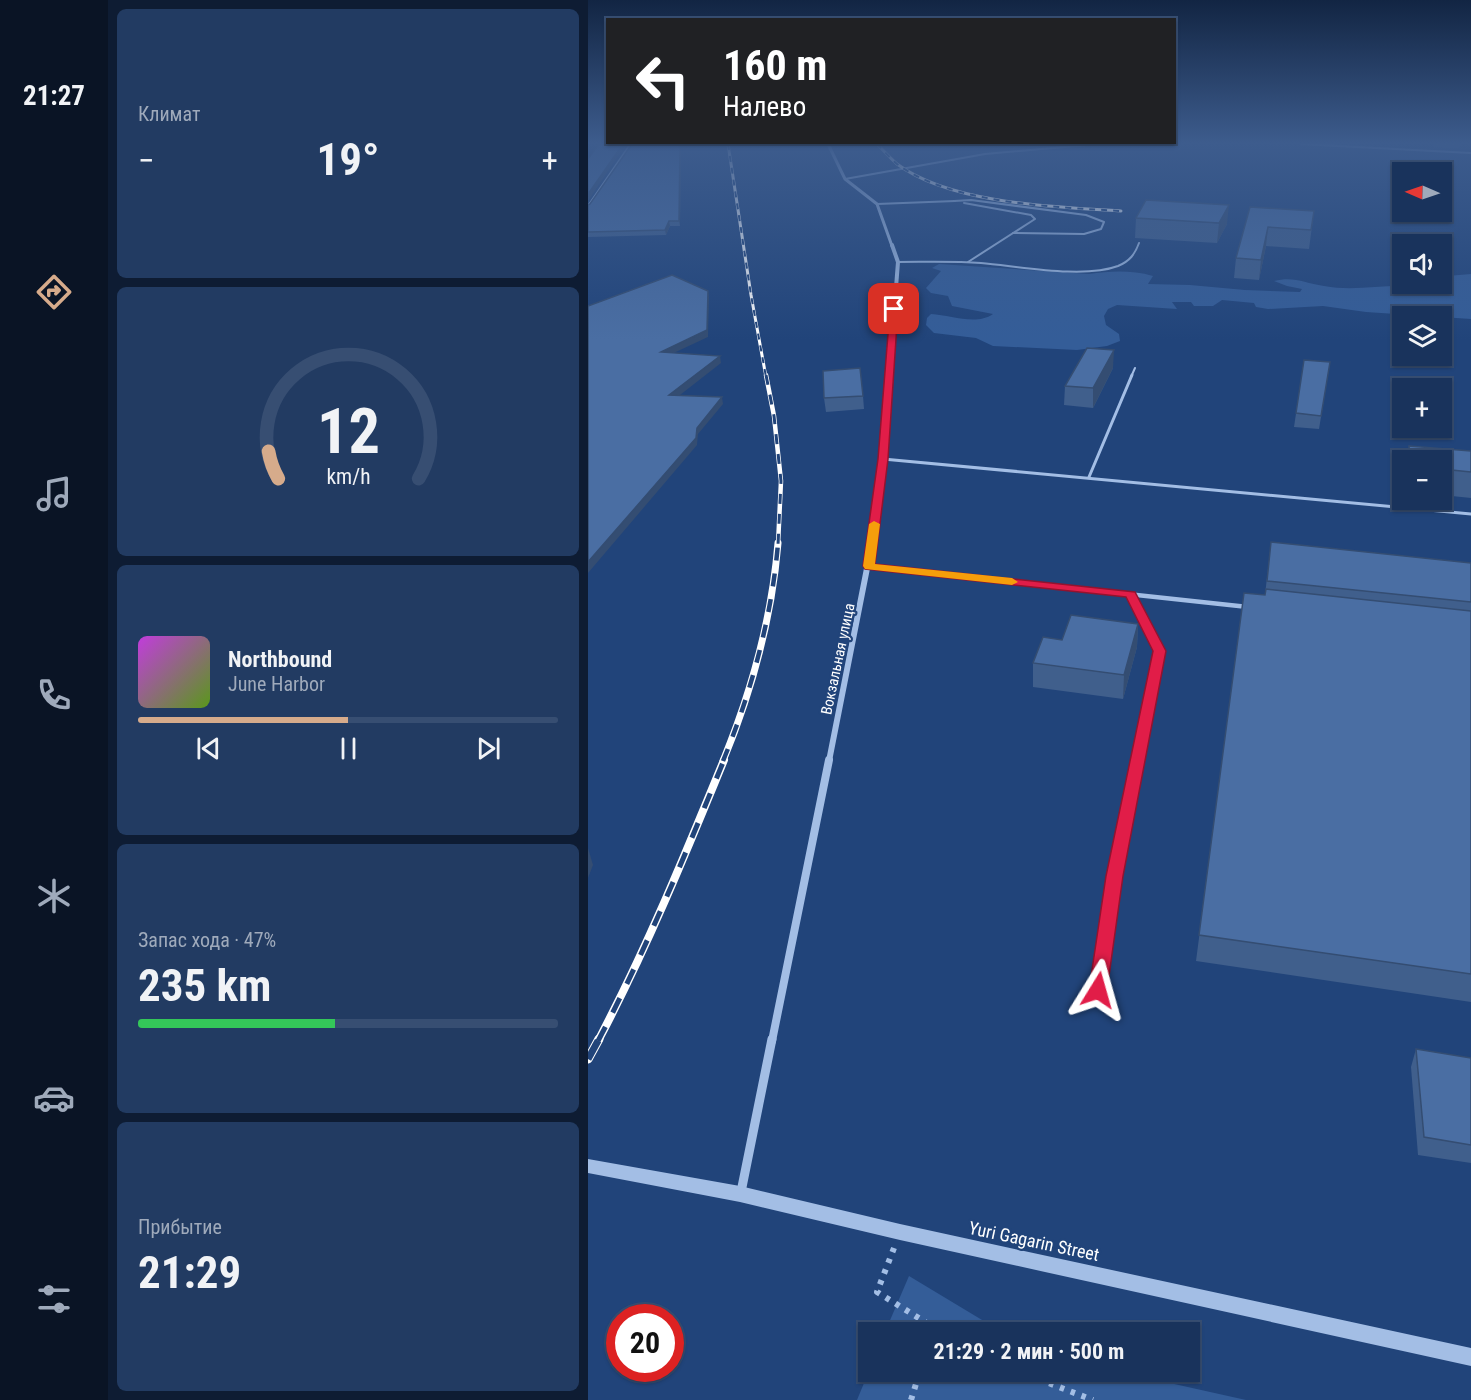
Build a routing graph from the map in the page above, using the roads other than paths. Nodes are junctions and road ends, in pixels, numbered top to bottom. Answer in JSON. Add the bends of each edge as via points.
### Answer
{"nodes":[{"id":1,"x":879,"y":209,"type":"edge"},
{"id":2,"x":1000,"y":209,"type":"edge"},
{"id":3,"x":1043,"y":209,"type":"edge"},
{"id":4,"x":1013,"y":233,"type":"junction"},
{"id":5,"x":1139,"y":243,"type":"dead end"},
{"id":6,"x":898,"y":262,"type":"junction"},
{"id":7,"x":968,"y":262,"type":"junction"},
{"id":8,"x":1135,"y":368,"type":"dead end"},
{"id":9,"x":883,"y":459,"type":"junction"},
{"id":10,"x":1089,"y":477,"type":"junction"},
{"id":11,"x":1471,"y":514,"type":"edge"},
{"id":12,"x":869,"y":566,"type":"junction"},
{"id":13,"x":1131,"y":594,"type":"junction"},
{"id":14,"x":1260,"y":608,"type":"edge"},
{"id":15,"x":1116,"y":1010,"type":"dead end"},
{"id":16,"x":588,"y":1166,"type":"edge"},
{"id":17,"x":740,"y":1194,"type":"junction"},
{"id":18,"x":1471,"y":1357,"type":"edge"}],
"edges":[{"from":1,"to":6,"type":"street","name":"Вокзальная улица"},
{"from":2,"to":4,"type":"lane","via":[[1035,219]]},
{"from":3,"to":4,"type":"lane","via":[[1086,215],[1104,222],[1101,229],[1084,234]]},
{"from":4,"to":7,"type":"lane"},
{"from":5,"to":7,"type":"lane","via":[[1130,260],[1097,270]]},
{"from":6,"to":7,"type":"lane"},
{"from":6,"to":9,"type":"street","name":"Вокзальная улица"},
{"from":8,"to":10,"type":"lane"},
{"from":9,"to":10,"type":"lane"},
{"from":9,"to":12,"type":"street","name":"Вокзальная улица"},
{"from":10,"to":11,"type":"lane"},
{"from":12,"to":13,"type":"lane"},
{"from":12,"to":17,"type":"street","name":"Вокзальная улица"},
{"from":13,"to":14,"type":"lane"},
{"from":13,"to":15,"type":"lane","via":[[1159,651],[1114,876],[1098,990]]},
{"from":16,"to":17,"type":"street","name":"Yuri Gagarin Street"},
{"from":17,"to":18,"type":"street","name":"Yuri Gagarin Street"}]}
